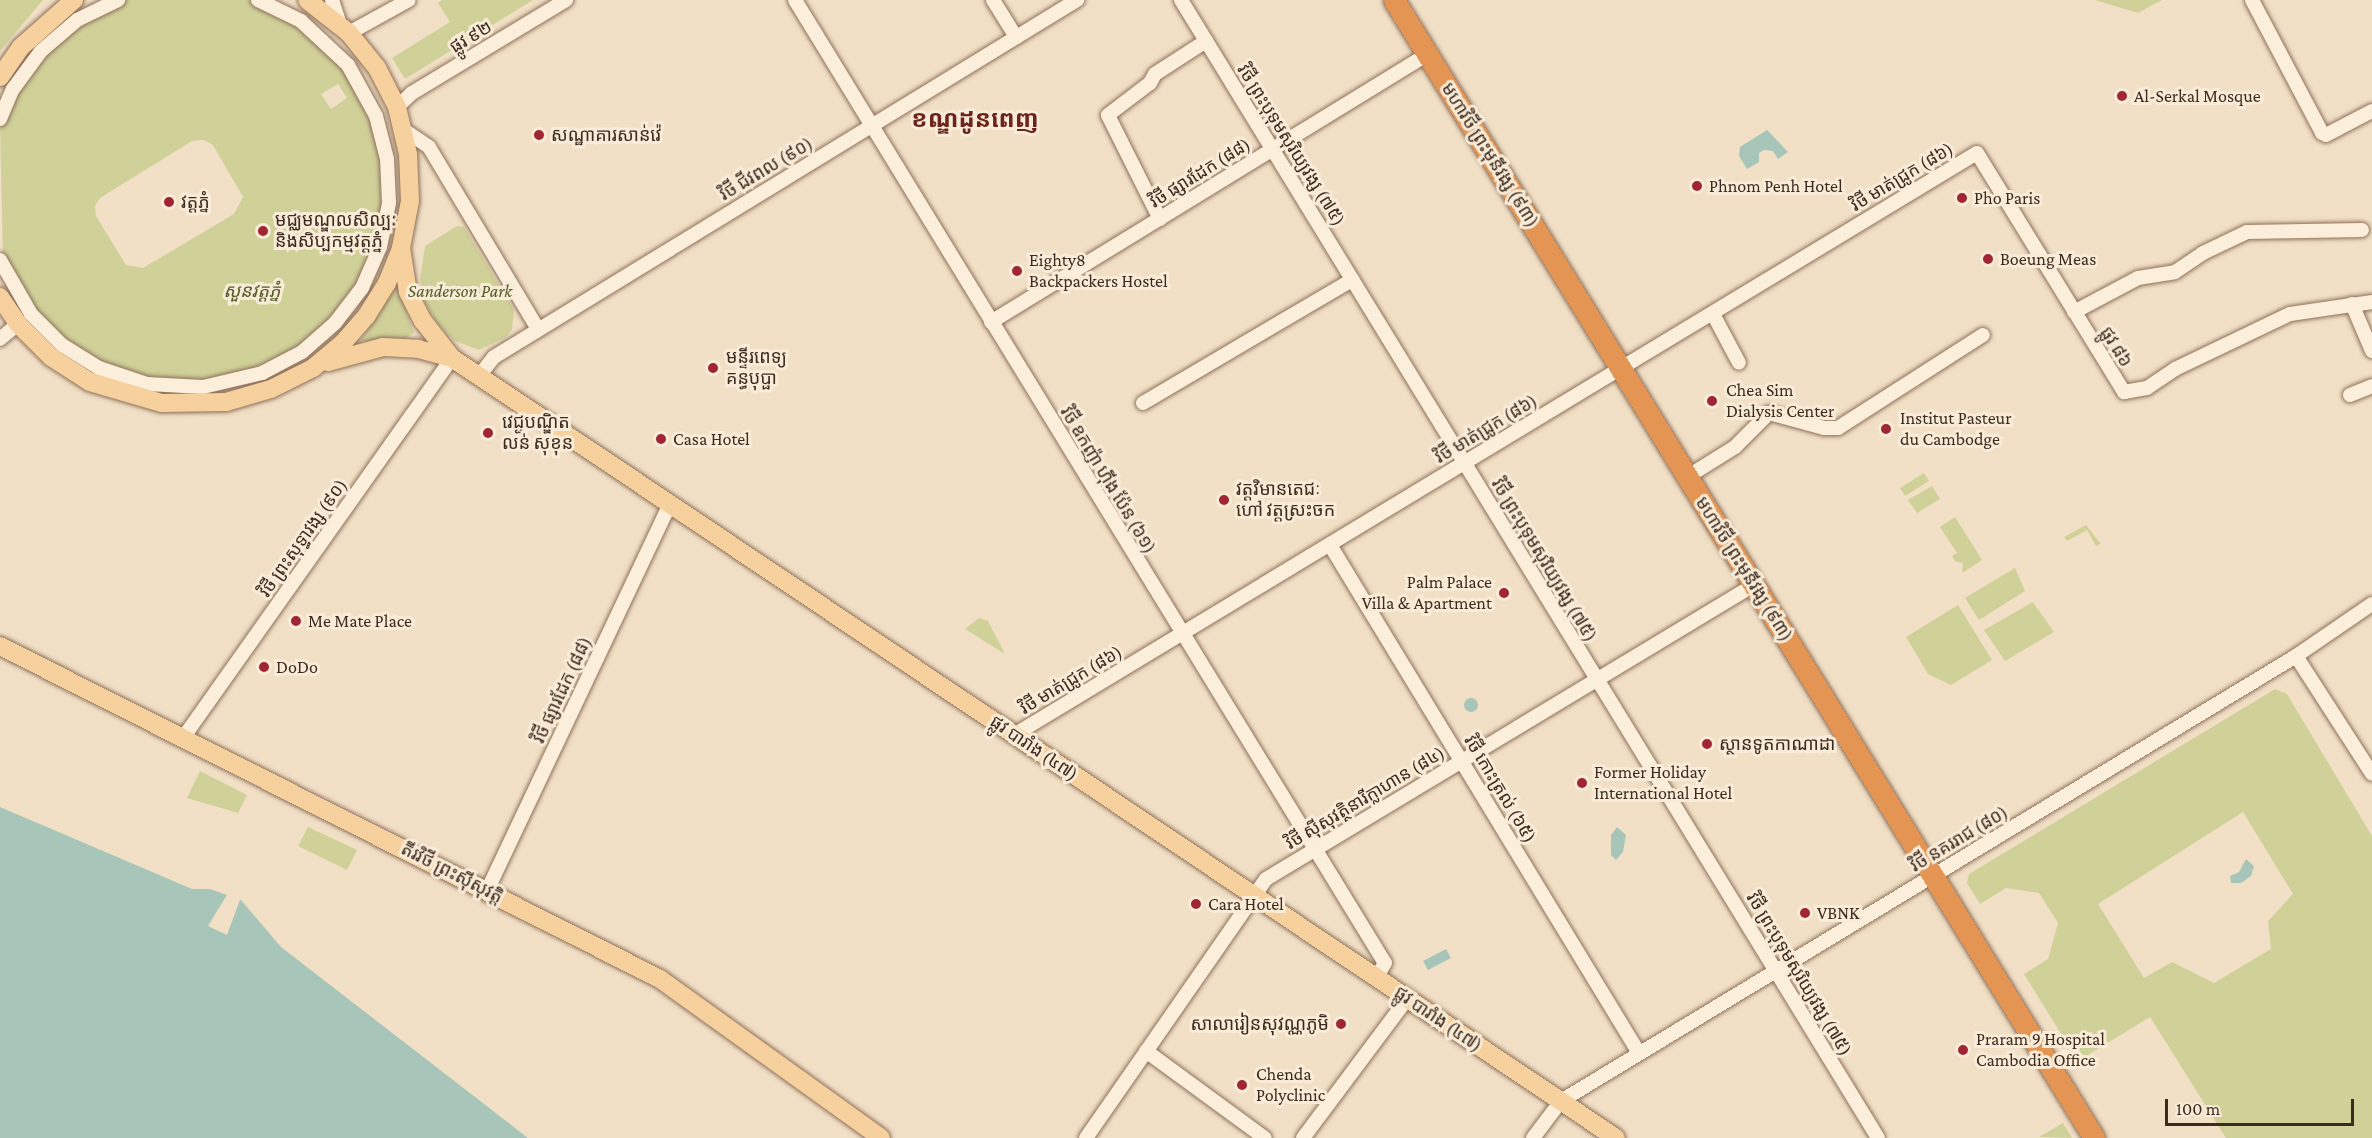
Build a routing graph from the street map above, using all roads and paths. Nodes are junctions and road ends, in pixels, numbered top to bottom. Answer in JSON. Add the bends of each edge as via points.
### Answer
{"nodes":[{"id":1,"x":74,"y":0,"type":"edge"},
{"id":2,"x":118,"y":0,"type":"edge"},
{"id":3,"x":258,"y":0,"type":"edge"},
{"id":4,"x":307,"y":0,"type":"edge"},
{"id":5,"x":332,"y":0,"type":"edge"},
{"id":6,"x":409,"y":0,"type":"edge"},
{"id":7,"x":566,"y":0,"type":"edge"},
{"id":8,"x":795,"y":0,"type":"edge"},
{"id":9,"x":993,"y":0,"type":"edge"},
{"id":10,"x":1077,"y":0,"type":"edge"},
{"id":11,"x":1181,"y":0,"type":"edge"},
{"id":12,"x":1394,"y":0,"type":"edge"},
{"id":13,"x":2252,"y":0,"type":"edge"},
{"id":14,"x":53,"y":8,"type":"edge"},
{"id":15,"x":344,"y":28,"type":"junction"},
{"id":16,"x":1016,"y":38,"type":"junction"},
{"id":17,"x":1206,"y":41,"type":"junction"},
{"id":18,"x":1428,"y":54,"type":"junction"},
{"id":19,"x":0,"y":77,"type":"edge"},
{"id":20,"x":397,"y":107,"type":"junction"},
{"id":21,"x":2372,"y":111,"type":"edge"},
{"id":22,"x":0,"y":119,"type":"edge"},
{"id":23,"x":871,"y":126,"type":"junction"},
{"id":24,"x":404,"y":130,"type":"junction"},
{"id":25,"x":1272,"y":150,"type":"junction"},
{"id":26,"x":1977,"y":153,"type":"joint"},
{"id":27,"x":1160,"y":219,"type":"junction"},
{"id":28,"x":2362,"y":230,"type":"dead end"},
{"id":29,"x":401,"y":248,"type":"junction"},
{"id":30,"x":0,"y":260,"type":"edge"},
{"id":31,"x":1352,"y":280,"type":"junction"},
{"id":32,"x":0,"y":297,"type":"edge"},
{"id":33,"x":2372,"y":302,"type":"edge"},
{"id":34,"x":2352,"y":304,"type":"junction"},
{"id":35,"x":2074,"y":312,"type":"junction"},
{"id":36,"x":1713,"y":314,"type":"junction"},
{"id":37,"x":991,"y":322,"type":"junction"},
{"id":38,"x":18,"y":324,"type":"junction"},
{"id":39,"x":538,"y":329,"type":"junction"},
{"id":40,"x":1983,"y":335,"type":"dead end"},
{"id":41,"x":0,"y":339,"type":"edge"},
{"id":42,"x":2372,"y":351,"type":"edge"},
{"id":43,"x":452,"y":358,"type":"junction"},
{"id":44,"x":1739,"y":363,"type":"dead end"},
{"id":45,"x":313,"y":368,"type":"junction"},
{"id":46,"x":1621,"y":369,"type":"junction"},
{"id":47,"x":479,"y":376,"type":"junction"},
{"id":48,"x":2372,"y":386,"type":"edge"},
{"id":49,"x":2350,"y":395,"type":"dead end"},
{"id":50,"x":1143,"y":403,"type":"dead end"},
{"id":51,"x":1464,"y":463,"type":"junction"},
{"id":52,"x":1687,"y":477,"type":"junction"},
{"id":53,"x":670,"y":504,"type":"junction"},
{"id":54,"x":1330,"y":545,"type":"junction"},
{"id":55,"x":1754,"y":585,"type":"junction"},
{"id":56,"x":2372,"y":604,"type":"edge"},
{"id":57,"x":1181,"y":635,"type":"junction"},
{"id":58,"x":0,"y":646,"type":"edge"},
{"id":59,"x":2296,"y":656,"type":"junction"},
{"id":60,"x":1597,"y":680,"type":"junction"},
{"id":61,"x":1014,"y":735,"type":"junction"},
{"id":62,"x":183,"y":738,"type":"junction"},
{"id":63,"x":1462,"y":761,"type":"junction"},
{"id":64,"x":2372,"y":774,"type":"edge"},
{"id":65,"x":1314,"y":850,"type":"junction"},
{"id":66,"x":1933,"y":876,"type":"junction"},
{"id":67,"x":487,"y":891,"type":"junction"},
{"id":68,"x":1254,"y":896,"type":"junction"},
{"id":69,"x":1776,"y":971,"type":"junction"},
{"id":70,"x":1376,"y":978,"type":"junction"},
{"id":71,"x":1407,"y":999,"type":"junction"},
{"id":72,"x":1146,"y":1051,"type":"junction"},
{"id":73,"x":1639,"y":1053,"type":"junction"},
{"id":74,"x":1561,"y":1101,"type":"junction"},
{"id":75,"x":881,"y":1138,"type":"edge"},
{"id":76,"x":1086,"y":1138,"type":"edge"},
{"id":77,"x":1265,"y":1138,"type":"edge"},
{"id":78,"x":1303,"y":1138,"type":"edge"},
{"id":79,"x":1533,"y":1138,"type":"edge"},
{"id":80,"x":1616,"y":1138,"type":"edge"},
{"id":81,"x":1878,"y":1138,"type":"edge"},
{"id":82,"x":2094,"y":1138,"type":"edge"}],
"edges":[{"from":1,"to":14,"type":"main road"},
{"from":2,"to":22,"type":"street","via":[[77,20],[41,51],[13,89]]},
{"from":3,"to":30,"type":"street","via":[[301,21],[348,65],[376,116],[387,159],[389,203],[380,247],[362,288],[335,323],[302,352],[262,374],[203,387],[147,384],[99,368],[62,345],[31,314]]},
{"from":4,"to":15,"type":"main road"},
{"from":5,"to":15,"type":"street"},
{"from":6,"to":15,"type":"street"},
{"from":7,"to":20,"type":"street","name":"ផ្លូវ ៩២","via":[[412,93]]},
{"from":8,"to":23,"type":"street","name":"វិថី ឧកញ៉ា ហ៊ីង ប៉ែន (៦១)"},
{"from":9,"to":16,"type":"street"},
{"from":10,"to":16,"type":"street","name":"វិថី ជីវពល (៩០)"},
{"from":11,"to":17,"type":"street","name":"វិថី ព្រះបុទុមសុរិយ្យវង្ស (៧៥)"},
{"from":12,"to":18,"type":"highway","name":"មហាវិថី ព្រះមុនីវង្ស (៩៣)"},
{"from":13,"to":21,"type":"street","via":[[2322,133],[2326,135]]},
{"from":14,"to":19,"type":"main road"},
{"from":15,"to":20,"type":"main road","via":[[376,68]]},
{"from":16,"to":23,"type":"street","name":"វិថី ជីវពល (៩០)"},
{"from":17,"to":25,"type":"street","name":"វិថី ព្រះបុទុមសុរិយ្យវង្ស (៧៥)"},
{"from":17,"to":27,"type":"street","via":[[1155,74],[1108,115]]},
{"from":18,"to":25,"type":"street","name":"វិថី ផ្សារដែក (៨៨)"},
{"from":18,"to":46,"type":"highway","name":"មហាវិថី ព្រះមុនីវង្ស (៩៣)"},
{"from":20,"to":24,"type":"main road"},
{"from":23,"to":37,"type":"street","name":"វិថី ឧកញ៉ា ហ៊ីង ប៉ែន (៦១)"},
{"from":23,"to":39,"type":"street","name":"វិថី ជីវពល (៩០)"},
{"from":24,"to":29,"type":"main road","via":[[410,177]]},
{"from":24,"to":39,"type":"street","via":[[429,147]]},
{"from":25,"to":27,"type":"street","name":"វិថី ផ្សារដែក (៨៨)"},
{"from":25,"to":31,"type":"street","name":"វិថី ព្រះបុទុមសុរិយ្យវង្ស (៧៥)"},
{"from":26,"to":35,"type":"street","name":"ផ្លូវ ៨៦"},
{"from":26,"to":36,"type":"street","name":"វិថី មាត់ជ្រូក (៨៦)"},
{"from":27,"to":37,"type":"street","name":"វិថី ផ្សារដែក (៨៨)"},
{"from":28,"to":35,"type":"street","via":[[2247,232],[2203,253],[2175,272],[2138,278]]},
{"from":29,"to":43,"type":"main road","name":"ផ្លូវ បារាំង (៤៧)","via":[[408,292],[423,321]]},
{"from":29,"to":45,"type":"main road","via":[[368,315]]},
{"from":31,"to":50,"type":"street"},
{"from":31,"to":51,"type":"street","name":"វិថី ព្រះបុទុមសុរិយ្យវង្ស (៧៥)"},
{"from":32,"to":38,"type":"main road"},
{"from":33,"to":34,"type":"street","name":"ផ្លូវ ៨៦"},
{"from":34,"to":35,"type":"street","name":"ផ្លូវ ៨៦","via":[[2290,314],[2132,393],[2124,392],[2116,382]]},
{"from":34,"to":42,"type":"street"},
{"from":36,"to":44,"type":"street"},
{"from":36,"to":46,"type":"street","name":"វិថី មាត់ជ្រូក (៨៦)"},
{"from":37,"to":57,"type":"street","name":"វិថី ឧកញ៉ា ហ៊ីង ប៉ែន (៦១)"},
{"from":38,"to":41,"type":"street"},
{"from":38,"to":45,"type":"main road","via":[[51,357],[90,382],[162,404],[226,402],[271,389]]},
{"from":39,"to":47,"type":"street","name":"វិថី ជីវពល (៩០)","via":[[494,357]]},
{"from":40,"to":52,"type":"street","via":[[1832,430],[1769,413],[1735,447]]},
{"from":43,"to":45,"type":"main road","name":"ផ្លូវ បារាំង (៤៧)","via":[[417,349],[383,347],[350,353]]},
{"from":43,"to":47,"type":"main road","name":"ផ្លូវ បារាំង (៤៧)"},
{"from":43,"to":62,"type":"street","name":"វិថី ព្រះសុទ្ធាវង្ស (៩០)"},
{"from":46,"to":51,"type":"street","name":"វិថី មាត់ជ្រូក (៨៦)"},
{"from":46,"to":52,"type":"highway","name":"មហាវិថី ព្រះមុនីវង្ស (៩៣)"},
{"from":47,"to":53,"type":"main road","name":"ផ្លូវ បារាំង (៤៧)"},
{"from":48,"to":49,"type":"street"},
{"from":51,"to":54,"type":"street","name":"វិថី មាត់ជ្រូក (៨៦)"},
{"from":51,"to":60,"type":"street","name":"វិថី ព្រះបុទុមសុរិយ្យវង្ស (៧៥)"},
{"from":52,"to":55,"type":"highway","name":"មហាវិថី ព្រះមុនីវង្ស (៩៣)"},
{"from":53,"to":61,"type":"main road","name":"ផ្លូវ បារាំង (៤៧)"},
{"from":53,"to":67,"type":"street","name":"វិថី ផ្សារដែក (៨៨)"},
{"from":54,"to":57,"type":"street","name":"វិថី មាត់ជ្រូក (៨៦)"},
{"from":54,"to":63,"type":"street","name":"វិថី កោះត្រល់ (៦៥)"},
{"from":55,"to":60,"type":"street","name":"វិថី ស៊ីសុវត្ថិនារីក្លាហាន (៨៤)"},
{"from":55,"to":66,"type":"highway","name":"មហាវិថី ព្រះមុនីវង្ស (៩៣)"},
{"from":56,"to":59,"type":"street","name":"វិថី នគររាជ (៨០)"},
{"from":57,"to":61,"type":"street","name":"វិថី មាត់ជ្រូក (៨៦)"},
{"from":57,"to":65,"type":"street","name":"វិថី ឧកញ៉ា ហ៊ីង ប៉ែន (៦១)"},
{"from":58,"to":62,"type":"main road","name":"តីរវិថី ព្រះស៊ីសុវត្តិ"},
{"from":59,"to":64,"type":"street"},
{"from":59,"to":66,"type":"street","name":"វិថី នគររាជ (៨០)"},
{"from":60,"to":63,"type":"street","name":"វិថី ស៊ីសុវត្ថិនារីក្លាហាន (៨៤)"},
{"from":60,"to":69,"type":"street","name":"វិថី ព្រះបុទុមសុរិយ្យវង្ស (៧៥)"},
{"from":61,"to":68,"type":"main road","name":"ផ្លូវ បារាំង (៤៧)"},
{"from":62,"to":67,"type":"main road","name":"តីរវិថី ព្រះស៊ីសុវត្តិ"},
{"from":63,"to":65,"type":"street","name":"វិថី ស៊ីសុវត្ថិនារីក្លាហាន (៨៤)"},
{"from":63,"to":73,"type":"street","name":"វិថី កោះត្រល់ (៦៥)"},
{"from":65,"to":68,"type":"street","name":"វិថី ស៊ីសុវត្ថិនារីក្លាហាន (៨៤)","via":[[1266,879]]},
{"from":65,"to":70,"type":"street","name":"វិថី ឧកញ៉ា ហ៊ីង ប៉ែន (៦១)","via":[[1385,963]]},
{"from":66,"to":69,"type":"street","name":"វិថី នគររាជ (៨០)"},
{"from":66,"to":82,"type":"highway","name":"មហាវិថី ព្រះមុនីវង្ស (៩៣)"},
{"from":67,"to":75,"type":"main road","name":"តីរវិថី ព្រះស៊ីសុវត្តិ","via":[[660,979]]},
{"from":68,"to":70,"type":"main road","name":"ផ្លូវ បារាំង (៤៧)"},
{"from":68,"to":72,"type":"street","name":"វិថី ស៊ីសុវត្ថិនារីក្លាហាន (៨៤)"},
{"from":69,"to":73,"type":"street","name":"វិថី នគររាជ (៨០)"},
{"from":69,"to":81,"type":"street","name":"វិថី ព្រះបុទុមសុរិយ្យវង្ស (៧៥)"},
{"from":70,"to":71,"type":"main road","name":"ផ្លូវ បារាំង (៤៧)"},
{"from":71,"to":74,"type":"main road","name":"ផ្លូវ បារាំង (៤៧)"},
{"from":71,"to":78,"type":"street"},
{"from":72,"to":76,"type":"street","name":"វិថី ស៊ីសុវត្ថិនារីក្លាហាន (៨៤)"},
{"from":72,"to":77,"type":"street"},
{"from":73,"to":74,"type":"street","name":"វិថី នគររាជ (៨០)"},
{"from":74,"to":79,"type":"street"},
{"from":74,"to":80,"type":"main road","name":"ផ្លូវ បារាំង (៤៧)"}]}
